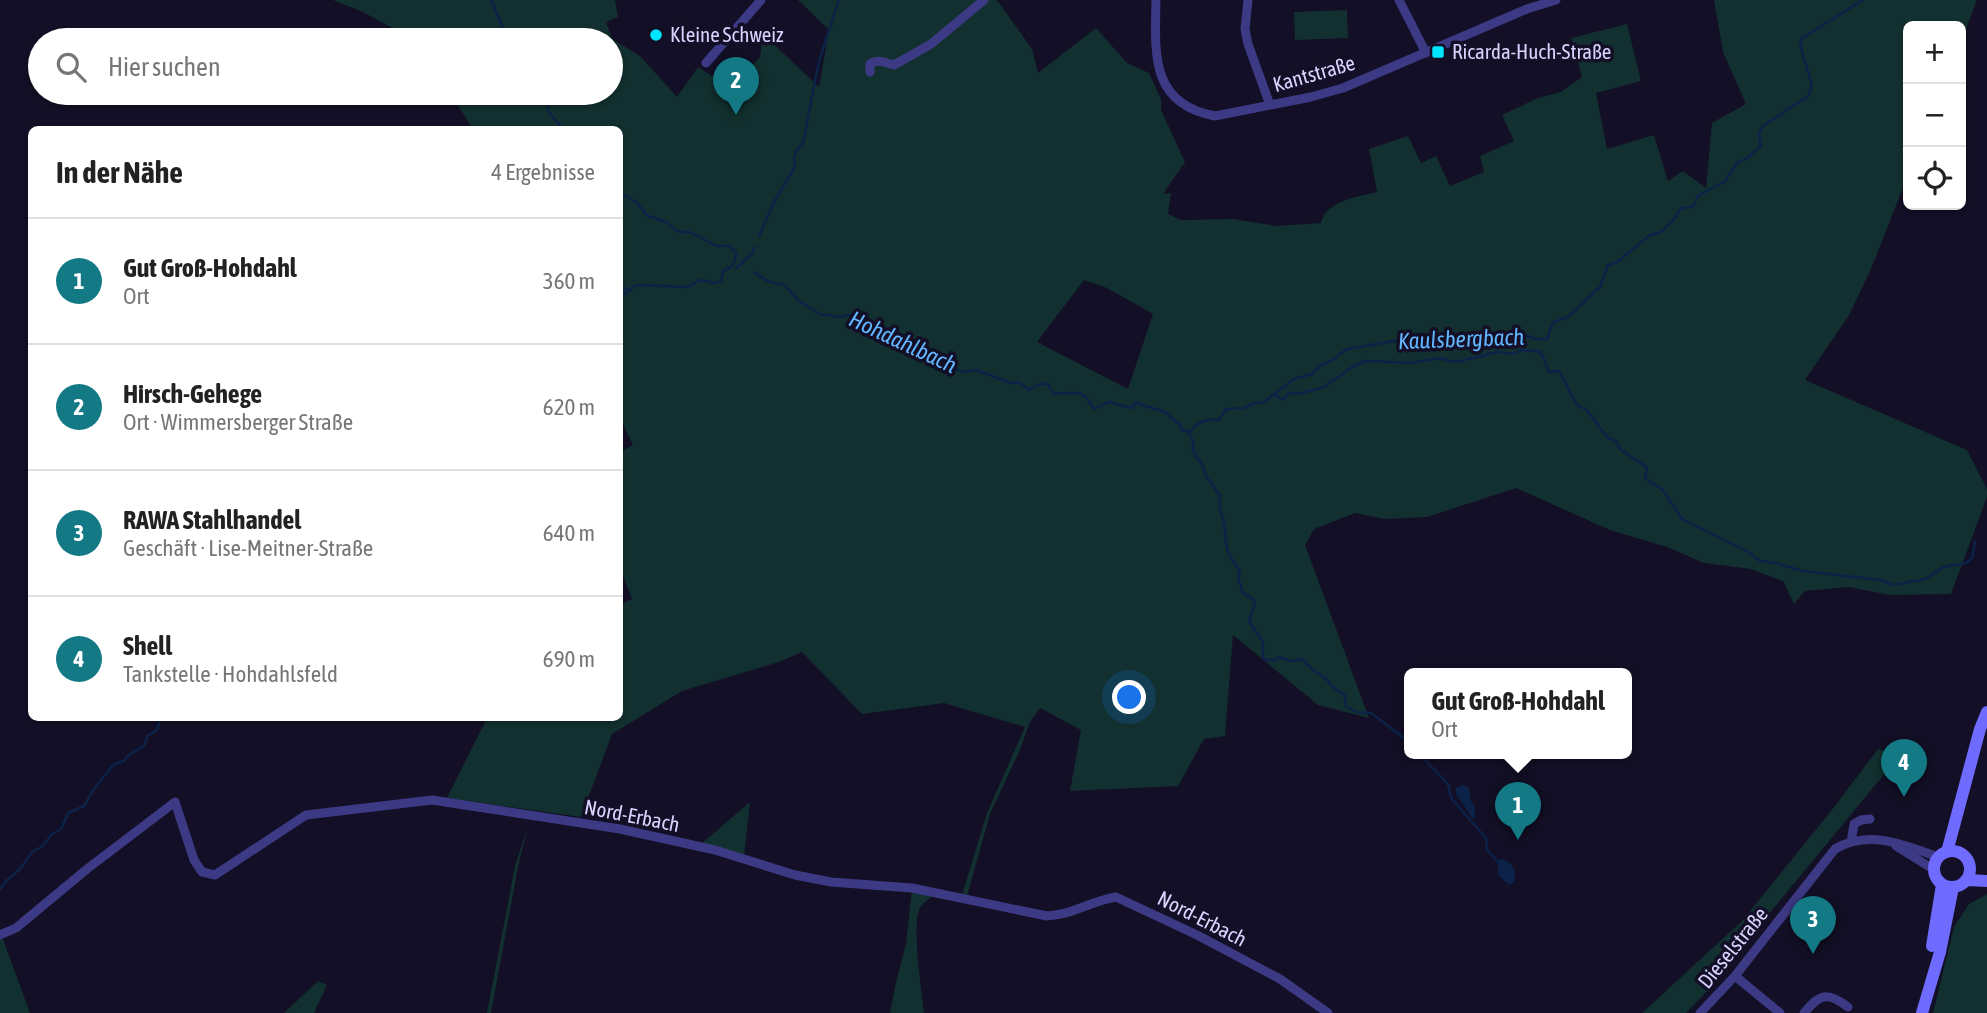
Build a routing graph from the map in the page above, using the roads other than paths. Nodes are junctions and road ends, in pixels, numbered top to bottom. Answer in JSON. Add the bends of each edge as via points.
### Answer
{"nodes":[{"id":1,"x":761,"y":0,"type":"edge"},
{"id":2,"x":984,"y":0,"type":"edge"},
{"id":3,"x":1156,"y":0,"type":"edge"},
{"id":4,"x":1248,"y":0,"type":"edge"},
{"id":5,"x":1399,"y":0,"type":"edge"},
{"id":6,"x":1556,"y":0,"type":"edge"},
{"id":7,"x":1426,"y":53,"type":"junction"},
{"id":8,"x":706,"y":62,"type":"dead end"},
{"id":9,"x":870,"y":72,"type":"dead end"},
{"id":10,"x":1270,"y":105,"type":"junction"},
{"id":11,"x":1987,"y":712,"type":"edge"},
{"id":12,"x":1870,"y":819,"type":"dead end"},
{"id":13,"x":1851,"y":842,"type":"junction"},
{"id":14,"x":1944,"y":858,"type":"junction"},
{"id":15,"x":1970,"y":865,"type":"junction"},
{"id":16,"x":1987,"y":873,"type":"edge"},
{"id":17,"x":1966,"y":880,"type":"junction"},
{"id":18,"x":1987,"y":881,"type":"edge"},
{"id":19,"x":1947,"y":886,"type":"junction"},
{"id":20,"x":0,"y":935,"type":"edge"},
{"id":21,"x":1735,"y":976,"type":"junction"},
{"id":22,"x":1848,"y":1007,"type":"dead end"},
{"id":23,"x":1924,"y":1007,"type":"edge"},
{"id":24,"x":1328,"y":1013,"type":"edge"},
{"id":25,"x":1700,"y":1013,"type":"edge"},
{"id":26,"x":1780,"y":1013,"type":"edge"},
{"id":27,"x":1804,"y":1013,"type":"edge"}],
"edges":[{"from":1,"to":8,"type":"street"},
{"from":2,"to":9,"type":"street","via":[[931,44],[894,65],[872,62]]},
{"from":3,"to":10,"type":"street","name":"Kantstraße","via":[[1157,56],[1168,92],[1176,100],[1214,116]]},
{"from":4,"to":10,"type":"street","via":[[1245,29]]},
{"from":5,"to":7,"type":"street"},
{"from":6,"to":7,"type":"street","name":"Kantstraße"},
{"from":7,"to":10,"type":"street","name":"Kantstraße","via":[[1343,88]]},
{"from":11,"to":14,"type":"main road"},
{"from":12,"to":13,"type":"street","name":"Dieselstraße","via":[[1854,824]]},
{"from":13,"to":14,"type":"street","via":[[1889,841]]},
{"from":13,"to":21,"type":"street","name":"Dieselstraße","via":[[1829,855]]},
{"from":14,"to":15,"type":"main road","via":[[1966,858]]},
{"from":14,"to":19,"type":"main road","via":[[1936,878]]},
{"from":15,"to":16,"type":"main road"},
{"from":15,"to":17,"type":"main road"},
{"from":17,"to":18,"type":"main road"},
{"from":17,"to":19,"type":"main road"},
{"from":19,"to":23,"type":"main road"},
{"from":20,"to":24,"type":"street","name":"Nord-Erbach","via":[[16,928],[175,802],[194,860],[202,872],[215,875],[306,815],[432,800],[620,829],[831,882],[912,888],[1047,916],[1116,897],[1280,979]]},
{"from":21,"to":25,"type":"street","name":"Dieselstraße"},
{"from":21,"to":26,"type":"street"},
{"from":22,"to":27,"type":"street","via":[[1829,996],[1814,1001]]}]}
